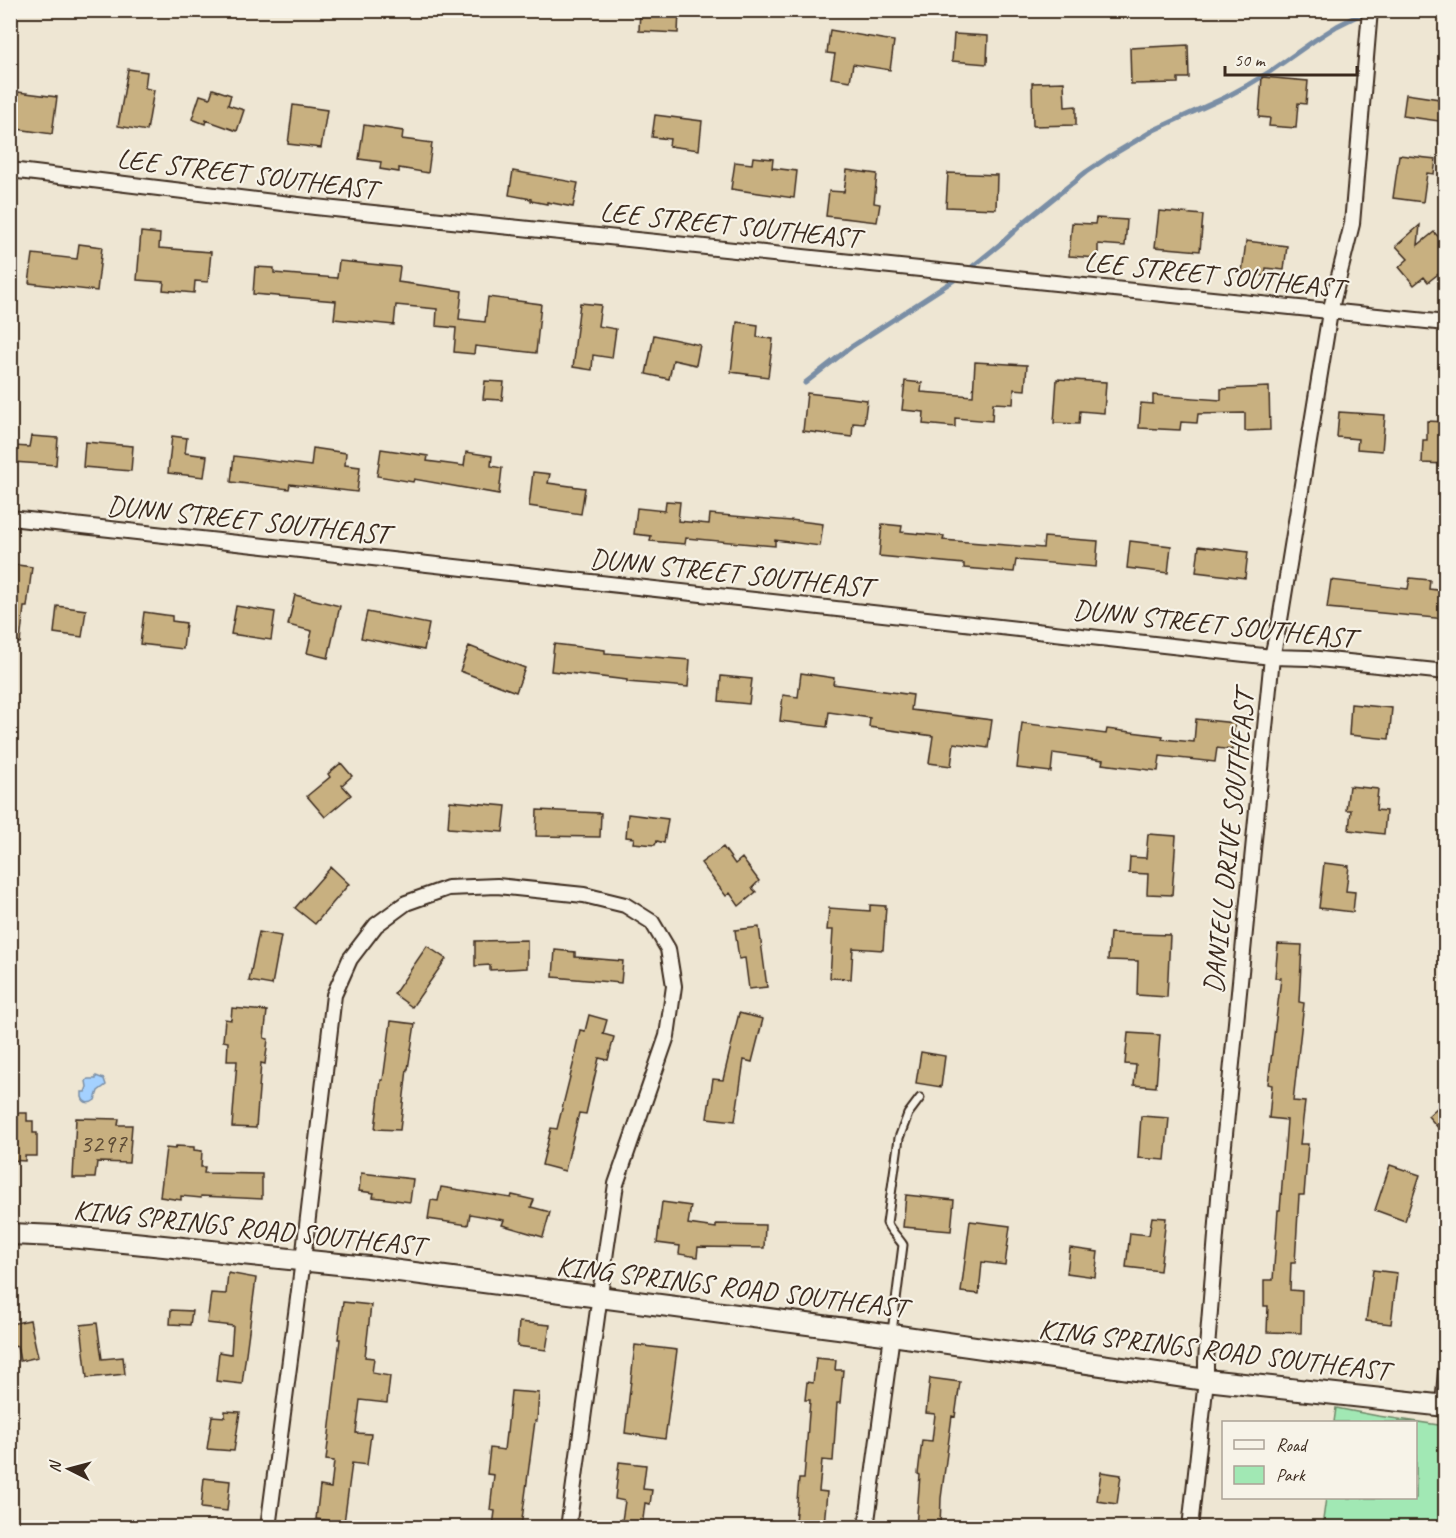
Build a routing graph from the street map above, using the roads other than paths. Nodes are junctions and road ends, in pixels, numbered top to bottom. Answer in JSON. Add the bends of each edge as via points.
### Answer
{"nodes":[{"id":1,"x":1370,"y":10,"type":"edge"},
{"id":2,"x":10,"y":170,"type":"edge"},
{"id":3,"x":1330,"y":312,"type":"junction"},
{"id":4,"x":1446,"y":323,"type":"edge"},
{"id":5,"x":10,"y":519,"type":"edge"},
{"id":6,"x":1272,"y":657,"type":"junction"},
{"id":7,"x":1446,"y":672,"type":"edge"},
{"id":8,"x":921,"y":1098,"type":"dead end"},
{"id":9,"x":10,"y":1234,"type":"edge"},
{"id":10,"x":303,"y":1260,"type":"junction"},
{"id":11,"x":599,"y":1298,"type":"junction"},
{"id":12,"x":892,"y":1335,"type":"junction"},
{"id":13,"x":1446,"y":1370,"type":"edge"},
{"id":14,"x":1206,"y":1380,"type":"junction"},
{"id":15,"x":1444,"y":1406,"type":"edge"},
{"id":16,"x":268,"y":1527,"type":"edge"},
{"id":17,"x":568,"y":1527,"type":"edge"},
{"id":18,"x":866,"y":1527,"type":"edge"},
{"id":19,"x":1190,"y":1527,"type":"edge"}],
"edges":[{"from":1,"to":3,"type":"street","name":"DANIELL DRIVE SOUTHEAST","via":[[1352,224]]},
{"from":2,"to":3,"type":"street","name":"LEE STREET SOUTHEAST","via":[[315,207]]},
{"from":3,"to":4,"type":"street","name":"LEE STREET SOUTHEAST"},
{"from":3,"to":6,"type":"street","name":"DANIELL DRIVE SOUTHEAST"},
{"from":5,"to":6,"type":"street","name":"DUNN STREET SOUTHEAST"},
{"from":6,"to":7,"type":"street","name":"DUNN STREET SOUTHEAST"},
{"from":6,"to":14,"type":"street","name":"DANIELL DRIVE SOUTHEAST"},
{"from":8,"to":12,"type":"lane","via":[[899,1138],[887,1223],[903,1245]]},
{"from":9,"to":10,"type":"street","name":"KING SPRINGS ROAD SOUTHEAST"},
{"from":10,"to":11,"type":"street","name":"KING SPRINGS ROAD SOUTHEAST"},
{"from":10,"to":11,"type":"street","via":[[334,995],[350,959],[376,925],[406,903],[448,888],[497,886],[584,895],[624,905],[652,922],[668,949],[674,986],[667,1036],[616,1184]]},
{"from":10,"to":16,"type":"street"},
{"from":11,"to":12,"type":"street","name":"KING SPRINGS ROAD SOUTHEAST"},
{"from":11,"to":17,"type":"street"},
{"from":12,"to":14,"type":"street","name":"KING SPRINGS ROAD SOUTHEAST"},
{"from":12,"to":18,"type":"street"},
{"from":13,"to":15,"type":"street"},
{"from":14,"to":15,"type":"street","name":"KING SPRINGS ROAD SOUTHEAST"},
{"from":14,"to":19,"type":"street","name":"DANIELL DRIVE SOUTHEAST"}]}
